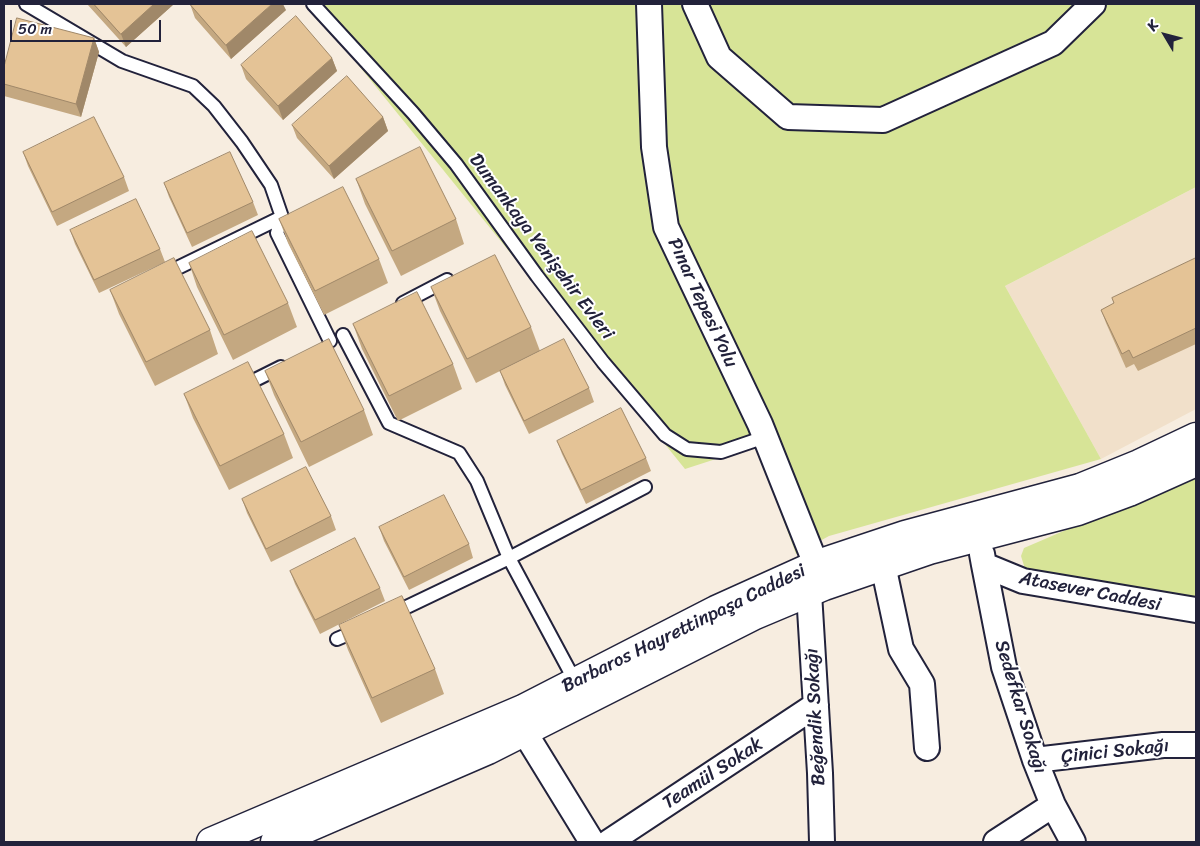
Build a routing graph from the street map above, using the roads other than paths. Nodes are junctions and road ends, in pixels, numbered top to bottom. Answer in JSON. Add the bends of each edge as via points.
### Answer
{"nodes":[{"id":1,"x":26,"y":4,"type":"edge"},
{"id":2,"x":313,"y":4,"type":"edge"},
{"id":3,"x":649,"y":4,"type":"edge"},
{"id":4,"x":695,"y":4,"type":"edge"},
{"id":5,"x":1093,"y":4,"type":"edge"},
{"id":6,"x":282,"y":216,"type":"junction"},
{"id":7,"x":462,"y":272,"type":"edge"},
{"id":8,"x":152,"y":280,"type":"edge"},
{"id":9,"x":394,"y":308,"type":"edge"},
{"id":10,"x":296,"y":359,"type":"edge"},
{"id":11,"x":228,"y":394,"type":"edge"},
{"id":12,"x":765,"y":437,"type":"junction"},
{"id":13,"x":1196,"y":437,"type":"edge"},
{"id":14,"x":1196,"y":462,"type":"edge"},
{"id":15,"x":645,"y":487,"type":"dead end"},
{"id":16,"x":978,"y":538,"type":"junction"},
{"id":17,"x":509,"y":558,"type":"junction"},
{"id":18,"x":883,"y":565,"type":"junction"},
{"id":19,"x":984,"y":566,"type":"junction"},
{"id":20,"x":817,"y":581,"type":"junction"},
{"id":21,"x":1196,"y":610,"type":"edge"},
{"id":22,"x":337,"y":640,"type":"dead end"},
{"id":23,"x":576,"y":683,"type":"junction"},
{"id":24,"x":816,"y":705,"type":"junction"},
{"id":25,"x":525,"y":733,"type":"junction"},
{"id":26,"x":1196,"y":745,"type":"edge"},
{"id":27,"x":927,"y":748,"type":"dead end"},
{"id":28,"x":1035,"y":760,"type":"junction"},
{"id":29,"x":1053,"y":805,"type":"junction"},
{"id":30,"x":225,"y":840,"type":"edge"},
{"id":31,"x":275,"y":842,"type":"edge"},
{"id":32,"x":592,"y":842,"type":"edge"},
{"id":33,"x":609,"y":842,"type":"edge"},
{"id":34,"x":822,"y":842,"type":"edge"},
{"id":35,"x":996,"y":842,"type":"edge"},
{"id":36,"x":1073,"y":842,"type":"edge"}],
"edges":[{"from":1,"to":6,"type":"lane","via":[[122,61],[193,86],[214,106],[242,142],[270,185]]},
{"from":2,"to":12,"type":"lane","name":"Dumankaya Yenişehir Evleri","via":[[456,164],[603,362],[665,435],[687,449],[721,452]]},
{"from":3,"to":12,"type":"street","name":"Pınar Tepesi Yolu","via":[[654,147],[666,228]]},
{"from":4,"to":5,"type":"street","via":[[719,57],[788,117],[883,120],[1053,43]]},
{"from":6,"to":8,"type":"lane"},
{"from":6,"to":17,"type":"lane","via":[[277,233],[326,343],[347,332],[389,423],[459,453],[477,482]]},
{"from":7,"to":9,"type":"lane"},
{"from":10,"to":11,"type":"lane"},
{"from":12,"to":20,"type":"street","name":"Pınar Tepesi Yolu"},
{"from":13,"to":20,"type":"street","name":"Barbaros Hayrettinpaşa Caddesi","via":[[1080,488],[905,535]]},
{"from":14,"to":16,"type":"street","name":"Barbaros Hayrettinpaşa Caddesi","via":[[1095,505]]},
{"from":15,"to":17,"type":"lane"},
{"from":16,"to":18,"type":"street","name":"Barbaros Hayrettinpaşa Caddesi"},
{"from":16,"to":19,"type":"street"},
{"from":17,"to":22,"type":"lane"},
{"from":17,"to":23,"type":"lane"},
{"from":18,"to":20,"type":"street","name":"Barbaros Hayrettinpaşa Caddesi"},
{"from":18,"to":27,"type":"street","via":[[901,649],[922,684]]},
{"from":19,"to":21,"type":"street","name":"Atasever Caddesi","via":[[1023,581]]},
{"from":19,"to":28,"type":"street","name":"Sedefkar Sokağı","via":[[1004,667]]},
{"from":20,"to":23,"type":"street","name":"Barbaros Hayrettinpaşa Caddesi","via":[[707,614]]},
{"from":20,"to":24,"type":"street","name":"Beğendik Sokağı"},
{"from":20,"to":25,"type":"street","name":"Barbaros Hayrettinpaşa Caddesi","via":[[756,616]]},
{"from":23,"to":30,"type":"street","name":"Barbaros Hayrettinpaşa Caddesi"},
{"from":24,"to":33,"type":"street","name":"Teamül Sokak"},
{"from":24,"to":34,"type":"street","name":"Beğendik Sokağı"},
{"from":25,"to":31,"type":"street","name":"Barbaros Hayrettinpaşa Caddesi"},
{"from":25,"to":32,"type":"street"},
{"from":26,"to":28,"type":"street","name":"Çinici Sokağı","via":[[1163,745]]},
{"from":28,"to":29,"type":"street","name":"Sedefkar Sokağı"},
{"from":29,"to":35,"type":"street"},
{"from":29,"to":36,"type":"street","name":"Sedefkar Sokağı"}]}
